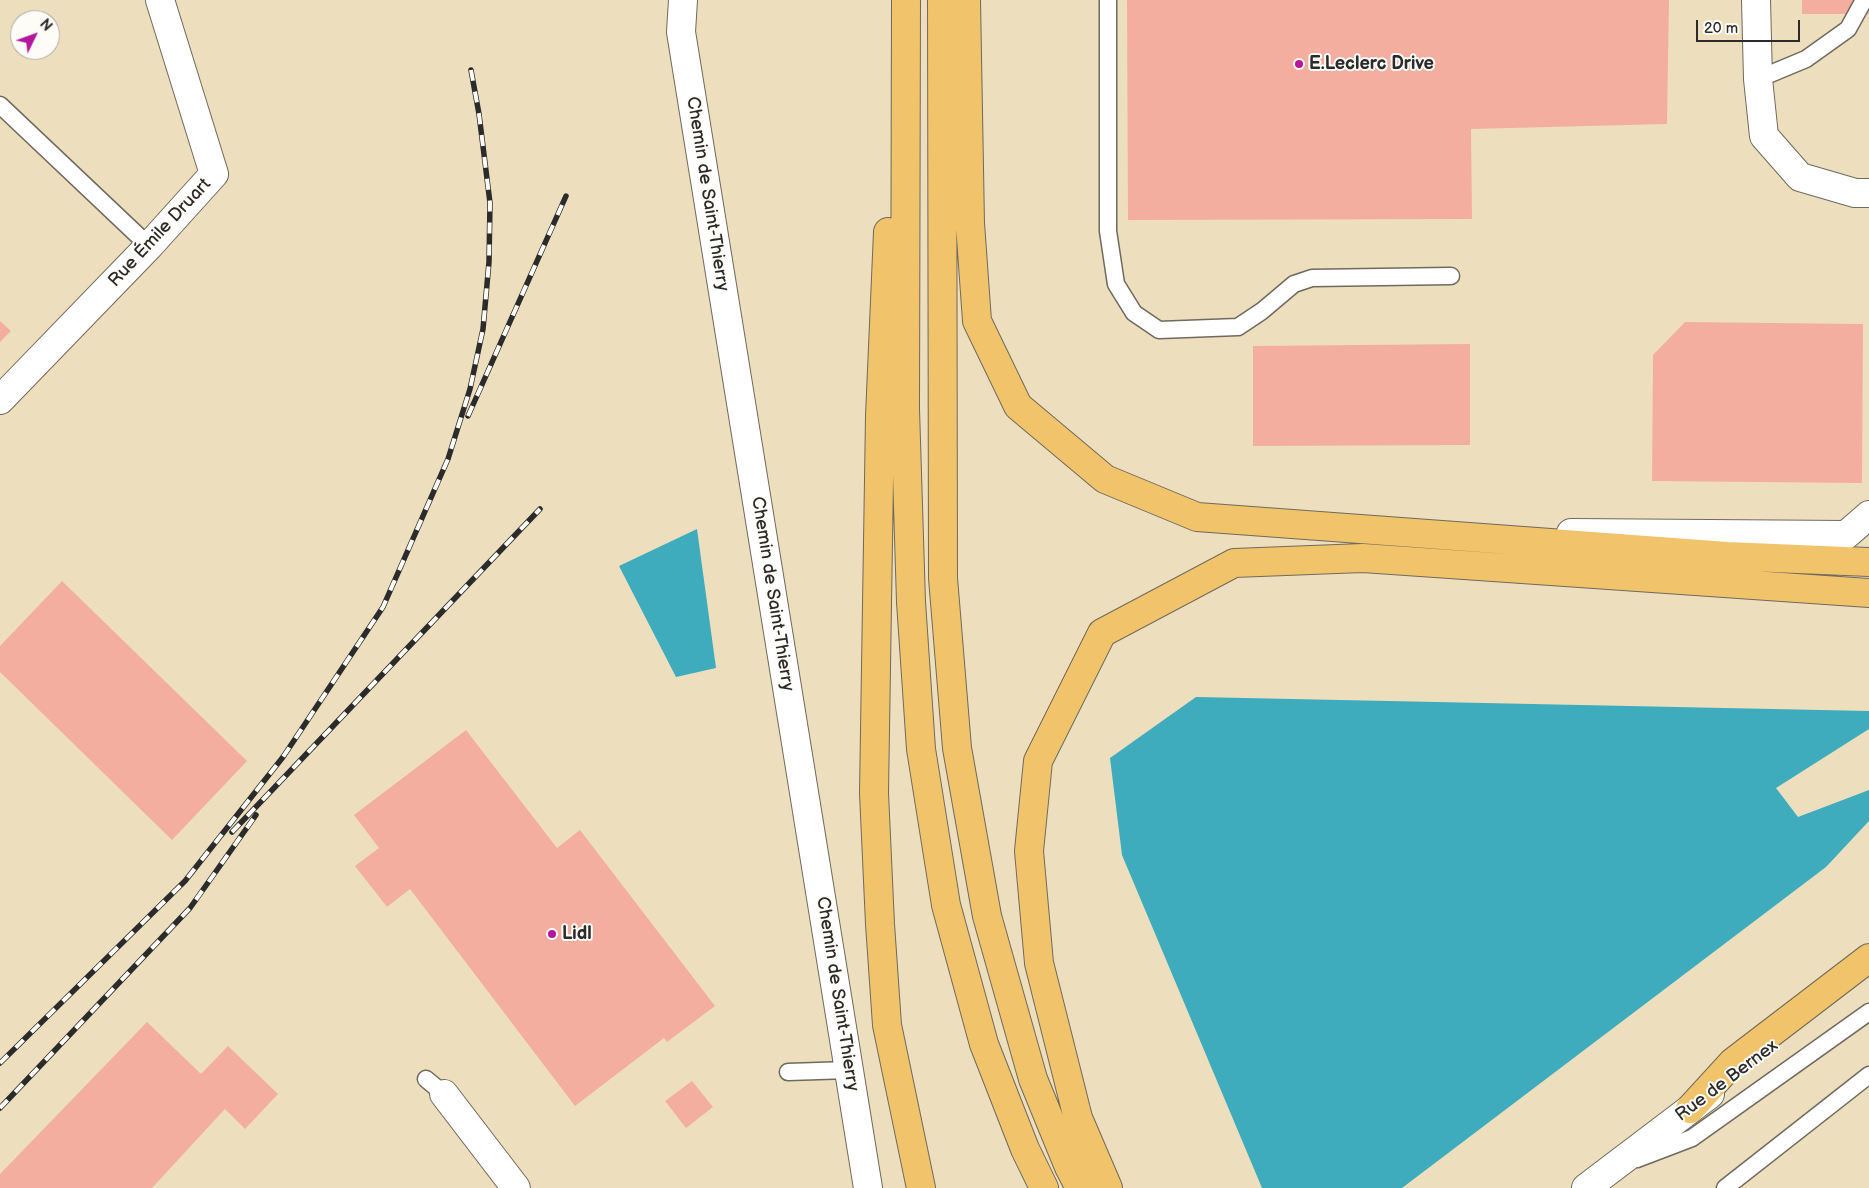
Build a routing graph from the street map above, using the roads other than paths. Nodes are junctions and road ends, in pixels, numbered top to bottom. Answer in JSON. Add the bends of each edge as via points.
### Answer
{"nodes":[{"id":1,"x":160,"y":0,"type":"edge"},
{"id":2,"x":683,"y":0,"type":"edge"},
{"id":3,"x":906,"y":0,"type":"edge"},
{"id":4,"x":942,"y":0,"type":"edge"},
{"id":5,"x":966,"y":0,"type":"edge"},
{"id":6,"x":1108,"y":0,"type":"edge"},
{"id":7,"x":1756,"y":0,"type":"edge"},
{"id":8,"x":1864,"y":0,"type":"edge"},
{"id":9,"x":906,"y":34,"type":"junction"},
{"id":10,"x":1758,"y":79,"type":"junction"},
{"id":11,"x":0,"y":105,"type":"edge"},
{"id":12,"x":1869,"y":193,"type":"edge"},
{"id":13,"x":149,"y":246,"type":"junction"},
{"id":14,"x":1451,"y":276,"type":"dead end"},
{"id":15,"x":0,"y":400,"type":"edge"},
{"id":16,"x":1869,"y":515,"type":"edge"},
{"id":17,"x":1392,"y":532,"type":"junction"},
{"id":18,"x":1869,"y":562,"type":"edge"},
{"id":19,"x":1869,"y":593,"type":"edge"},
{"id":20,"x":1869,"y":958,"type":"edge"},
{"id":21,"x":1869,"y":974,"type":"edge"},
{"id":22,"x":1869,"y":1012,"type":"edge"},
{"id":23,"x":849,"y":1070,"type":"junction"},
{"id":24,"x":788,"y":1072,"type":"dead end"},
{"id":25,"x":1869,"y":1075,"type":"edge"},
{"id":26,"x":435,"y":1086,"type":"dead end"},
{"id":27,"x":1690,"y":1109,"type":"junction"},
{"id":28,"x":1612,"y":1168,"type":"junction"},
{"id":29,"x":516,"y":1188,"type":"edge"},
{"id":30,"x":868,"y":1188,"type":"edge"},
{"id":31,"x":921,"y":1188,"type":"edge"},
{"id":32,"x":1044,"y":1188,"type":"edge"},
{"id":33,"x":1080,"y":1188,"type":"edge"},
{"id":34,"x":1108,"y":1188,"type":"edge"},
{"id":35,"x":1586,"y":1188,"type":"edge"},
{"id":36,"x":1725,"y":1188,"type":"edge"}],
"edges":[{"from":1,"to":13,"type":"street","name":"Rue Émile Druart","via":[[214,174]]},
{"from":2,"to":23,"type":"street","name":"Chemin de Saint-Thierry","via":[[681,32]]},
{"from":3,"to":9,"type":"highway"},
{"from":4,"to":33,"type":"highway","via":[[943,578],[957,748],[992,935],[1033,1079]]},
{"from":5,"to":17,"type":"highway","via":[[970,223],[977,321],[1018,406],[1104,479],[1197,517]]},
{"from":6,"to":14,"type":"lane","via":[[1108,231],[1116,284],[1134,313],[1159,330],[1238,327],[1294,284],[1312,278]]},
{"from":7,"to":10,"type":"street"},
{"from":8,"to":10,"type":"lane","via":[[1848,29],[1806,59]]},
{"from":9,"to":31,"type":"highway","via":[[890,185],[881,406],[874,794],[887,1025]]},
{"from":9,"to":32,"type":"highway","via":[[905,408],[911,602],[921,749],[946,905],[984,1044],[1025,1149]]},
{"from":10,"to":12,"type":"street","via":[[1764,136],[1800,177],[1855,193]]},
{"from":11,"to":13,"type":"lane"},
{"from":13,"to":15,"type":"street","name":"Rue Émile Druart"},
{"from":16,"to":17,"type":"street","via":[[1846,535]]},
{"from":17,"to":18,"type":"highway","via":[[1727,556]]},
{"from":19,"to":34,"type":"highway","via":[[1363,558],[1234,563],[1102,633],[1038,761],[1029,851],[1039,963],[1078,1118]]},
{"from":20,"to":27,"type":"highway","via":[[1733,1062]]},
{"from":21,"to":27,"type":"street","name":"Rue de Bernex"},
{"from":22,"to":28,"type":"lane","via":[[1692,1138]]},
{"from":23,"to":24,"type":"lane"},
{"from":23,"to":30,"type":"street","name":"Chemin de Saint-Thierry"},
{"from":25,"to":36,"type":"lane"},
{"from":26,"to":29,"type":"street"},
{"from":27,"to":28,"type":"street","name":"Rue de Bernex"},
{"from":28,"to":35,"type":"street","name":"Rue de Bernex"}]}
